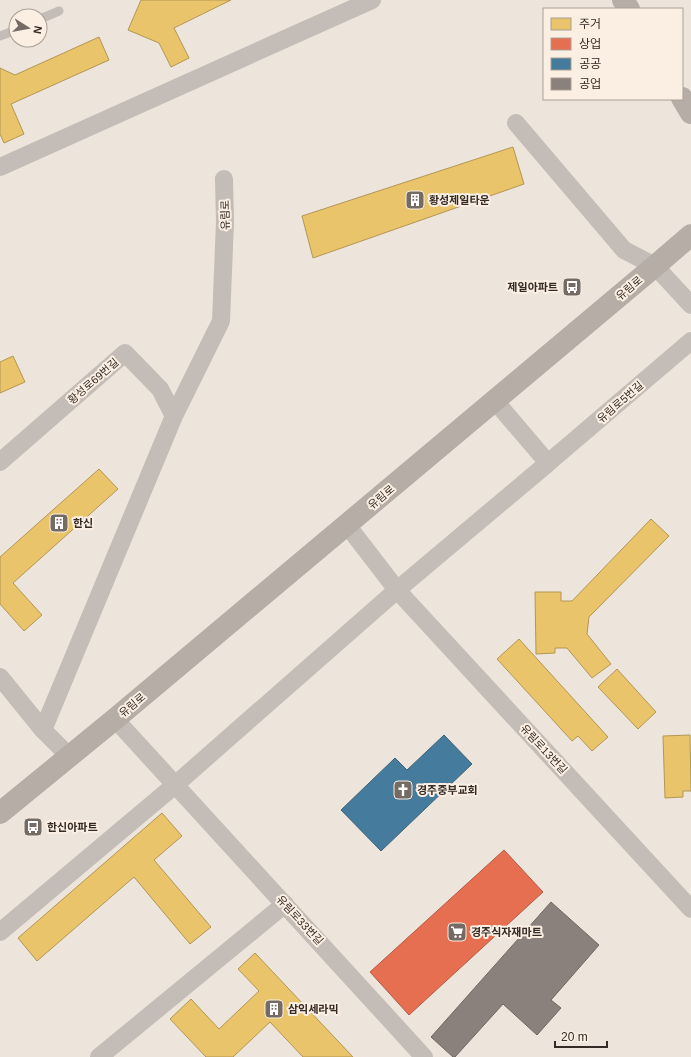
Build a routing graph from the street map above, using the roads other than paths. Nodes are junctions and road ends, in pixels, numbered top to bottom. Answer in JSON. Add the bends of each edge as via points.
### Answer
{"nodes":[{"id":1,"x":372,"y":0,"type":"edge"},
{"id":2,"x":59,"y":11,"type":"dead end"},
{"id":3,"x":48,"y":16,"type":"edge"},
{"id":4,"x":683,"y":100,"type":"edge"},
{"id":5,"x":691,"y":113,"type":"edge"},
{"id":6,"x":516,"y":123,"type":"dead end"},
{"id":7,"x":0,"y":167,"type":"edge"},
{"id":8,"x":224,"y":179,"type":"dead end"},
{"id":9,"x":686,"y":244,"type":"edge"},
{"id":10,"x":655,"y":266,"type":"junction"},
{"id":11,"x":691,"y":306,"type":"edge"},
{"id":12,"x":691,"y":340,"type":"edge"},
{"id":13,"x":495,"y":401,"type":"junction"},
{"id":14,"x":174,"y":416,"type":"junction"},
{"id":15,"x":0,"y":462,"type":"edge"},
{"id":16,"x":548,"y":463,"type":"junction"},
{"id":17,"x":347,"y":525,"type":"junction"},
{"id":18,"x":397,"y":590,"type":"junction"},
{"id":19,"x":0,"y":678,"type":"edge"},
{"id":20,"x":115,"y":719,"type":"junction"},
{"id":21,"x":43,"y":730,"type":"junction"},
{"id":22,"x":69,"y":756,"type":"junction"},
{"id":23,"x":175,"y":785,"type":"junction"},
{"id":24,"x":0,"y":813,"type":"edge"},
{"id":25,"x":687,"y":898,"type":"edge"},
{"id":26,"x":285,"y":904,"type":"junction"},
{"id":27,"x":0,"y":932,"type":"edge"},
{"id":28,"x":99,"y":1057,"type":"edge"},
{"id":29,"x":424,"y":1057,"type":"edge"}],
"edges":[{"from":1,"to":7,"type":"street"},
{"from":2,"to":3,"type":"lane"},
{"from":4,"to":5,"type":"street"},
{"from":6,"to":10,"type":"street","via":[[624,250]]},
{"from":8,"to":14,"type":"street","name":"유림로","via":[[221,321]]},
{"from":9,"to":10,"type":"street","name":"유림로"},
{"from":10,"to":11,"type":"street"},
{"from":10,"to":13,"type":"street","name":"유림로"},
{"from":12,"to":16,"type":"street","name":"유림로5번길"},
{"from":13,"to":16,"type":"street"},
{"from":13,"to":17,"type":"street","name":"유림로"},
{"from":14,"to":15,"type":"street","name":"황성로69번길","via":[[160,389],[125,353]]},
{"from":14,"to":21,"type":"street","name":"유림로"},
{"from":16,"to":18,"type":"street"},
{"from":17,"to":18,"type":"street","name":"유림로13번길"},
{"from":17,"to":20,"type":"street","name":"유림로"},
{"from":18,"to":23,"type":"street"},
{"from":18,"to":25,"type":"street","name":"유림로13번길"},
{"from":19,"to":21,"type":"street"},
{"from":20,"to":22,"type":"street","name":"유림로"},
{"from":20,"to":23,"type":"street","name":"유림로33번길"},
{"from":21,"to":22,"type":"street"},
{"from":22,"to":24,"type":"street","name":"유림로"},
{"from":23,"to":26,"type":"street","name":"유림로33번길"},
{"from":23,"to":27,"type":"street"},
{"from":26,"to":28,"type":"street"},
{"from":26,"to":29,"type":"street","name":"유림로33번길"}]}
